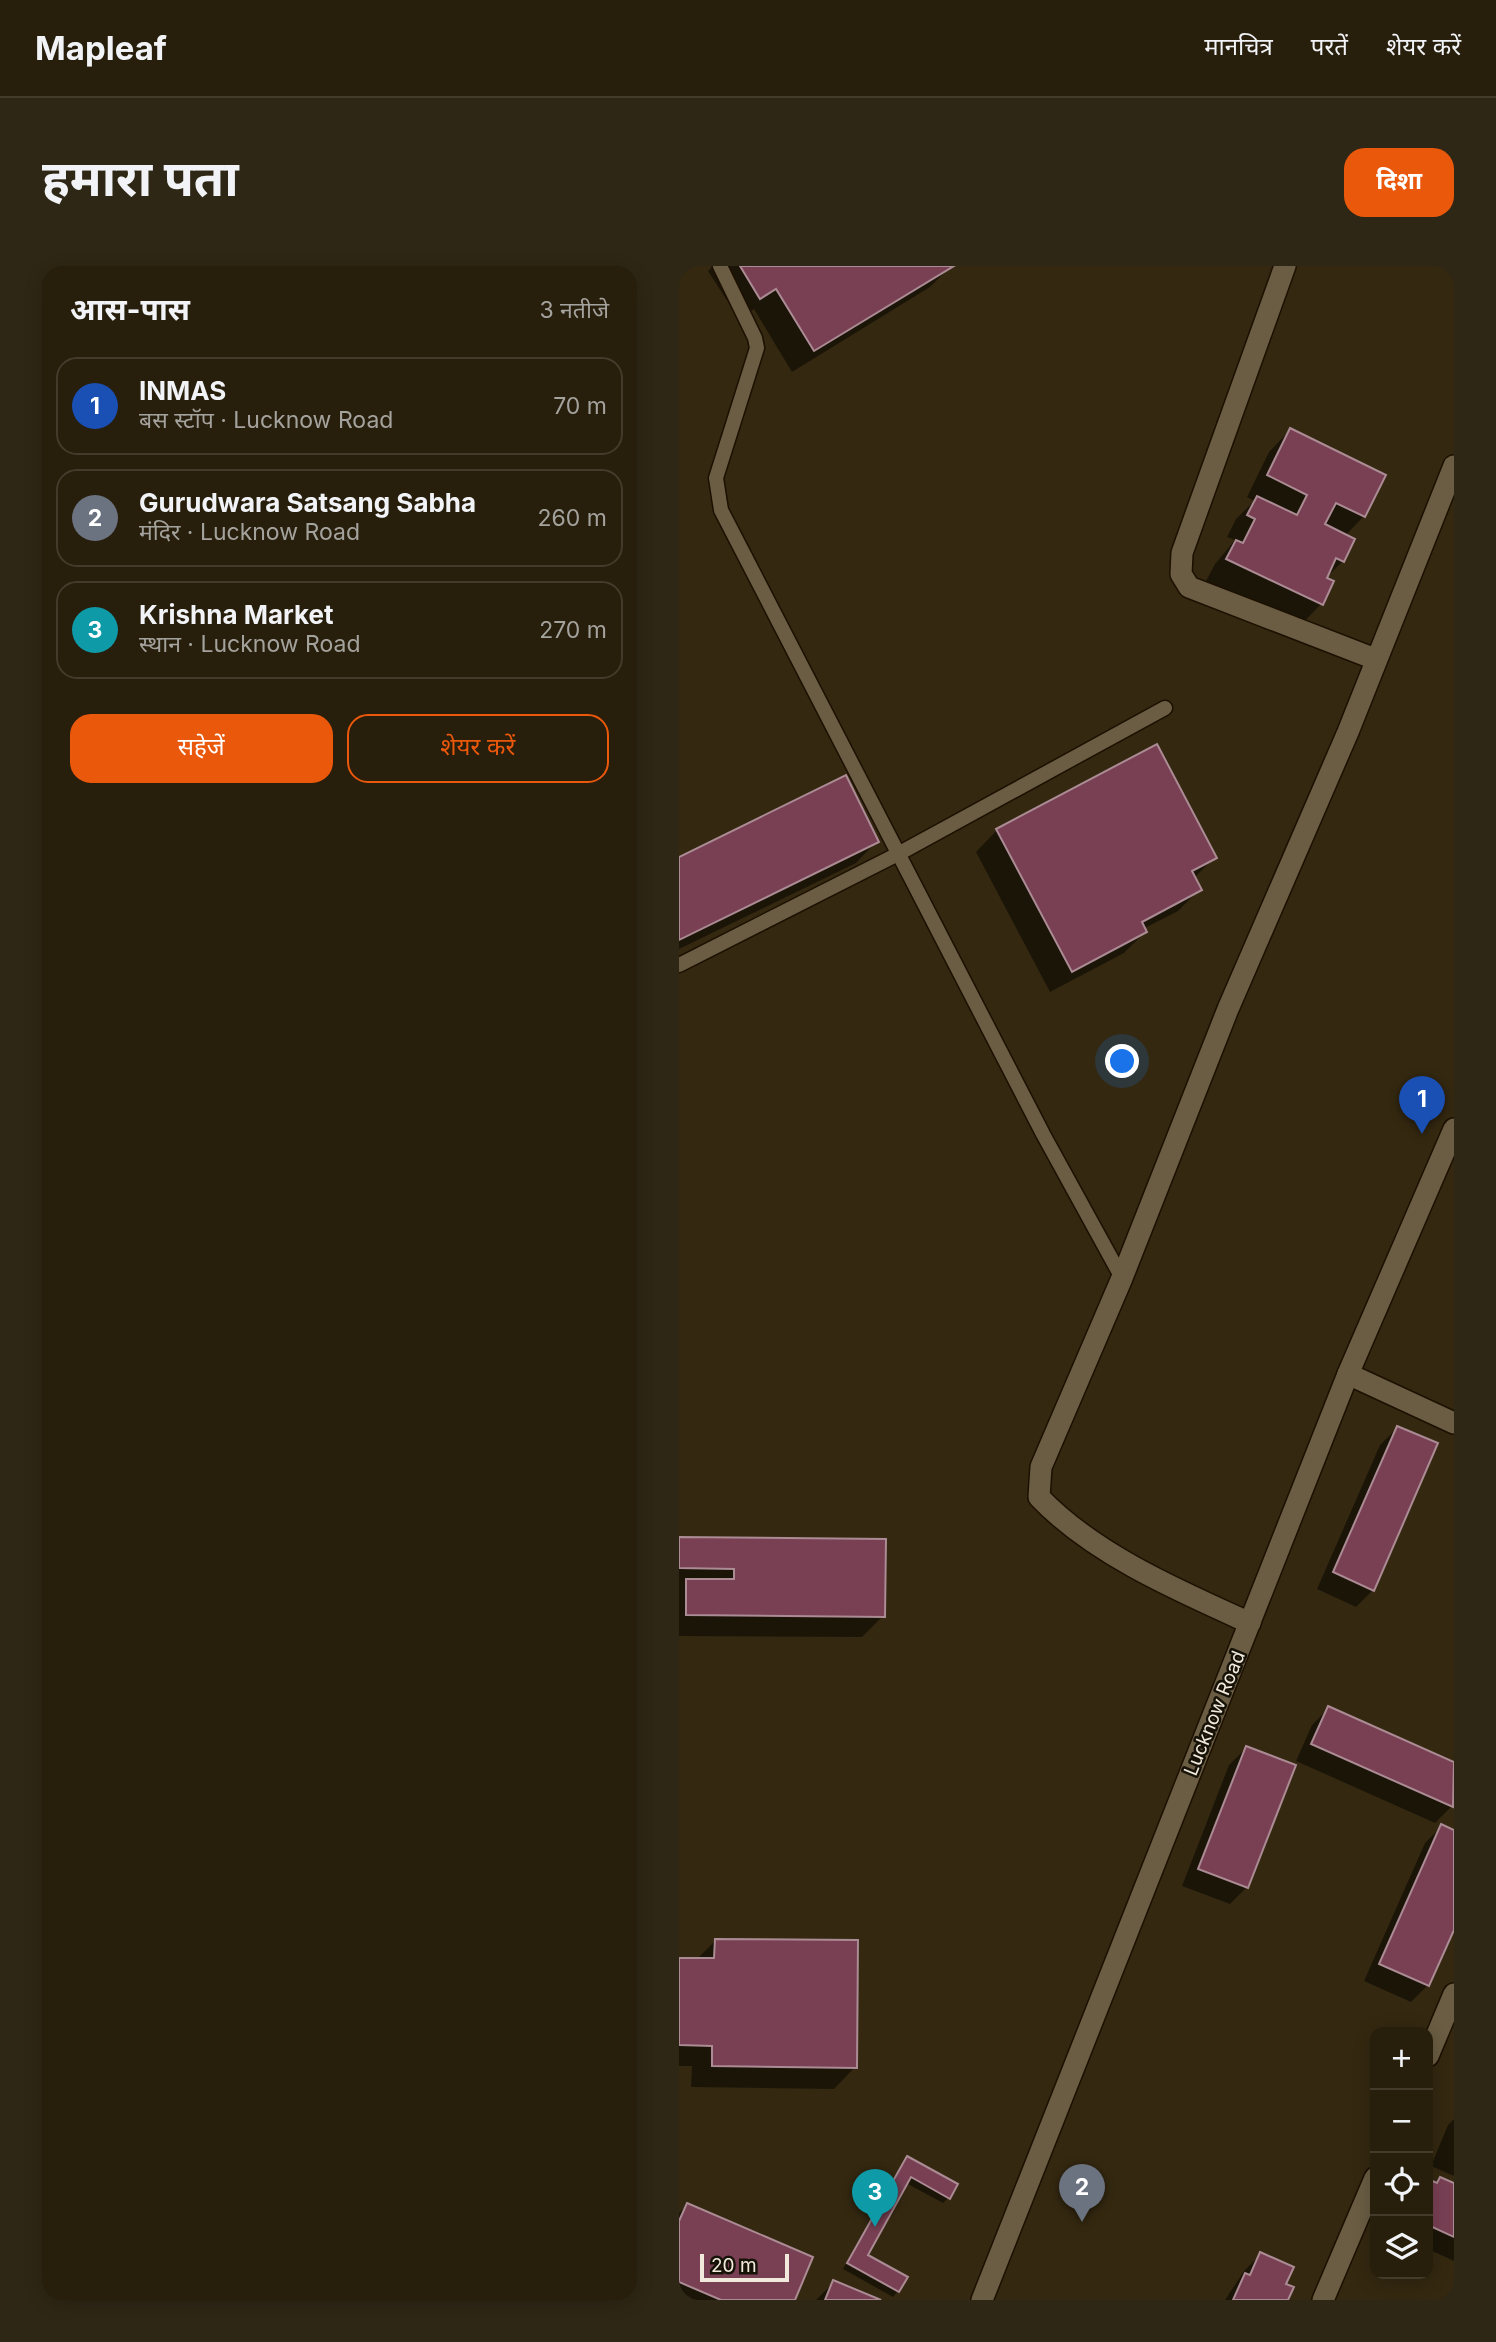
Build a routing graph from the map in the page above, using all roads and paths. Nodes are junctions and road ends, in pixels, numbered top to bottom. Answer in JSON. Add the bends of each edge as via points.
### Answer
{"nodes":[{"id":1,"x":720,"y":266,"type":"edge"},
{"id":2,"x":1285,"y":266,"type":"edge"},
{"id":3,"x":1454,"y":466,"type":"edge"},
{"id":4,"x":1375,"y":659,"type":"junction"},
{"id":5,"x":1164,"y":708,"type":"dead end"},
{"id":6,"x":898,"y":854,"type":"junction"},
{"id":7,"x":679,"y":965,"type":"edge"},
{"id":8,"x":1454,"y":1129,"type":"edge"},
{"id":9,"x":1122,"y":1278,"type":"junction"},
{"id":10,"x":1348,"y":1374,"type":"junction"},
{"id":11,"x":1454,"y":1423,"type":"edge"},
{"id":12,"x":1250,"y":1623,"type":"junction"},
{"id":13,"x":1454,"y":1994,"type":"edge"},
{"id":14,"x":1433,"y":2044,"type":"edge"},
{"id":15,"x":1370,"y":2190,"type":"edge"},
{"id":16,"x":982,"y":2300,"type":"edge"},
{"id":17,"x":1323,"y":2300,"type":"edge"}],
"edges":[{"from":1,"to":6,"type":"lane","via":[[757,348],[716,478],[721,510]]},
{"from":2,"to":4,"type":"street","via":[[1182,553],[1181,574],[1189,587]]},
{"from":3,"to":4,"type":"street"},
{"from":4,"to":9,"type":"street","via":[[1228,1009]]},
{"from":5,"to":6,"type":"lane"},
{"from":6,"to":7,"type":"lane"},
{"from":6,"to":9,"type":"lane"},
{"from":8,"to":10,"type":"street","name":"Lucknow Road"},
{"from":9,"to":12,"type":"street","via":[[1041,1466],[1039,1497],[1097,1546]]},
{"from":10,"to":11,"type":"street"},
{"from":10,"to":12,"type":"street","name":"Lucknow Road"},
{"from":12,"to":16,"type":"street","name":"Lucknow Road"},
{"from":13,"to":14,"type":"street"},
{"from":15,"to":17,"type":"street"}]}
